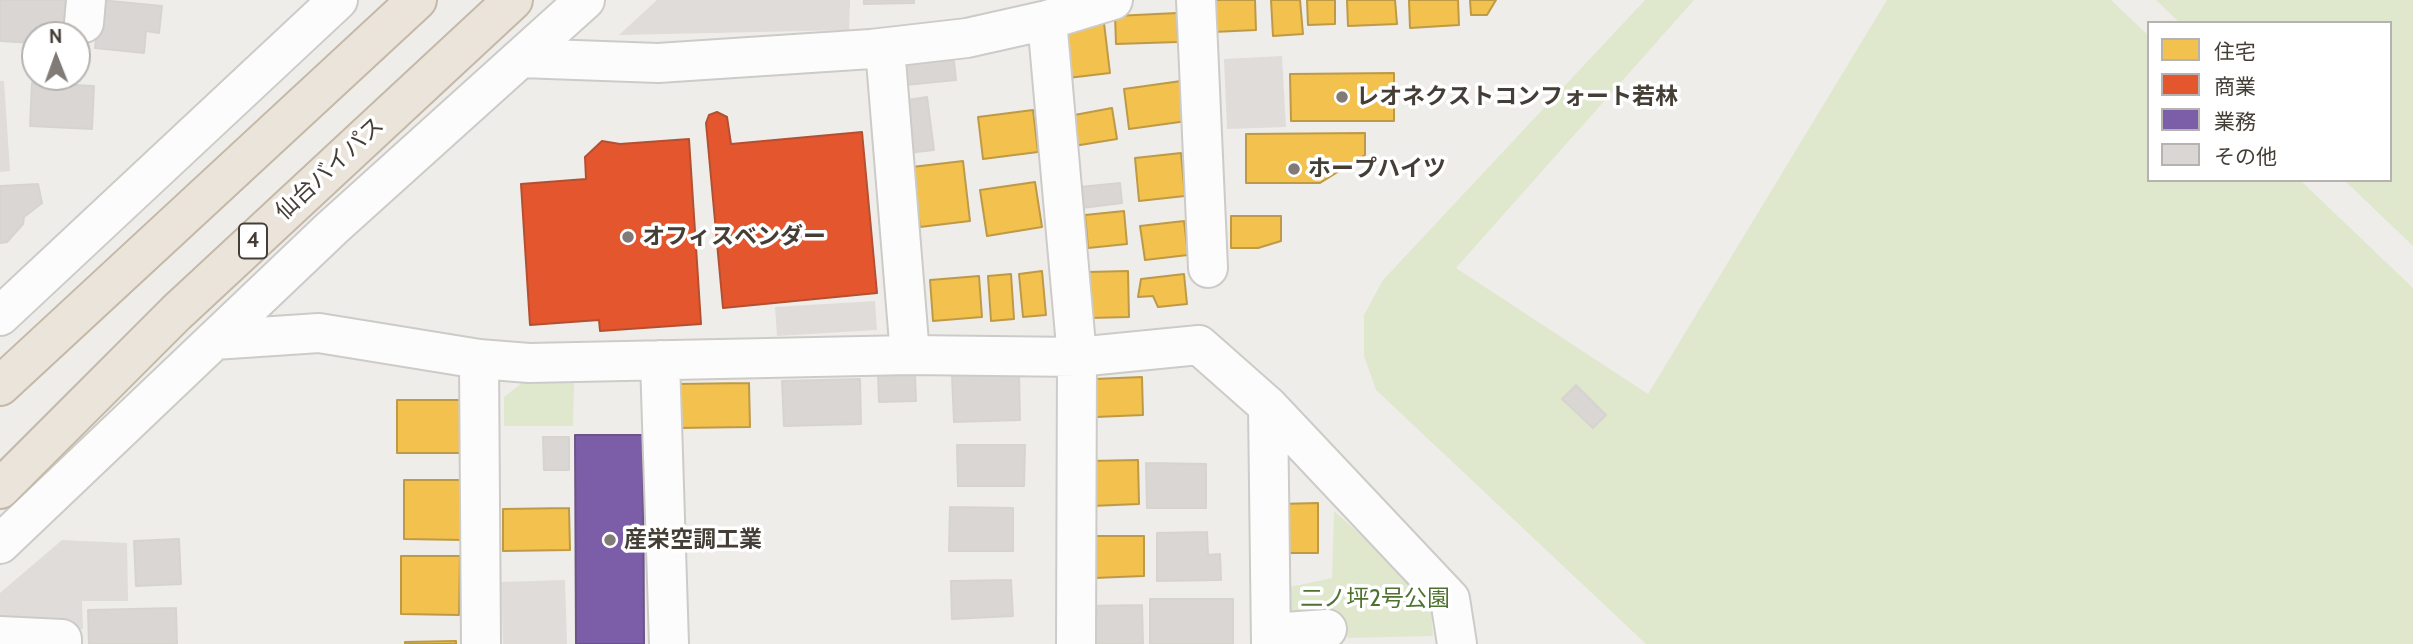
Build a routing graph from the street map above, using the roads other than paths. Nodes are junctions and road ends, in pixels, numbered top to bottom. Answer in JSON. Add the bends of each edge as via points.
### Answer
{"nodes":[{"id":1,"x":338,"y":0,"type":"edge"},
{"id":2,"x":417,"y":0,"type":"edge"},
{"id":3,"x":513,"y":0,"type":"edge"},
{"id":4,"x":585,"y":0,"type":"edge"},
{"id":5,"x":1113,"y":0,"type":"edge"},
{"id":6,"x":1195,"y":0,"type":"edge"},
{"id":7,"x":1047,"y":20,"type":"junction"},
{"id":8,"x":885,"y":48,"type":"junction"},
{"id":9,"x":521,"y":58,"type":"junction"},
{"id":10,"x":1208,"y":268,"type":"dead end"},
{"id":11,"x":0,"y":316,"type":"edge"},
{"id":12,"x":214,"y":340,"type":"junction"},
{"id":13,"x":910,"y":355,"type":"junction"},
{"id":14,"x":1077,"y":356,"type":"junction"},
{"id":15,"x":479,"y":359,"type":"junction"},
{"id":16,"x":660,"y":360,"type":"junction"},
{"id":17,"x":0,"y":386,"type":"edge"},
{"id":18,"x":1268,"y":406,"type":"junction"},
{"id":19,"x":0,"y":489,"type":"edge"},
{"id":20,"x":0,"y":544,"type":"edge"},
{"id":21,"x":1327,"y":629,"type":"dead end"},
{"id":22,"x":0,"y":636,"type":"edge"},
{"id":23,"x":1271,"y":639,"type":"edge"},
{"id":24,"x":62,"y":644,"type":"edge"},
{"id":25,"x":481,"y":644,"type":"edge"},
{"id":26,"x":668,"y":644,"type":"edge"},
{"id":27,"x":1076,"y":644,"type":"edge"},
{"id":28,"x":1457,"y":644,"type":"edge"}],
"edges":[{"from":1,"to":11,"type":"street"},
{"from":2,"to":17,"type":"highway"},
{"from":3,"to":19,"type":"highway","name":"仙台バイパス","number":"4","via":[[176,313]]},
{"from":4,"to":9,"type":"street"},
{"from":5,"to":7,"type":"street"},
{"from":6,"to":10,"type":"street"},
{"from":7,"to":8,"type":"street","via":[[967,38]]},
{"from":7,"to":14,"type":"street"},
{"from":8,"to":9,"type":"street","via":[[658,63]]},
{"from":8,"to":13,"type":"street"},
{"from":9,"to":12,"type":"street"},
{"from":12,"to":15,"type":"street","via":[[319,332]]},
{"from":12,"to":20,"type":"street"},
{"from":13,"to":14,"type":"street"},
{"from":13,"to":16,"type":"street"},
{"from":14,"to":18,"type":"street","via":[[1199,345]]},
{"from":14,"to":27,"type":"street"},
{"from":15,"to":16,"type":"street","via":[[528,363]]},
{"from":15,"to":25,"type":"street"},
{"from":16,"to":26,"type":"street"},
{"from":18,"to":23,"type":"street"},
{"from":18,"to":28,"type":"street","via":[[1450,599]]},
{"from":21,"to":23,"type":"street"},
{"from":22,"to":24,"type":"street","via":[[62,639]]}]}
